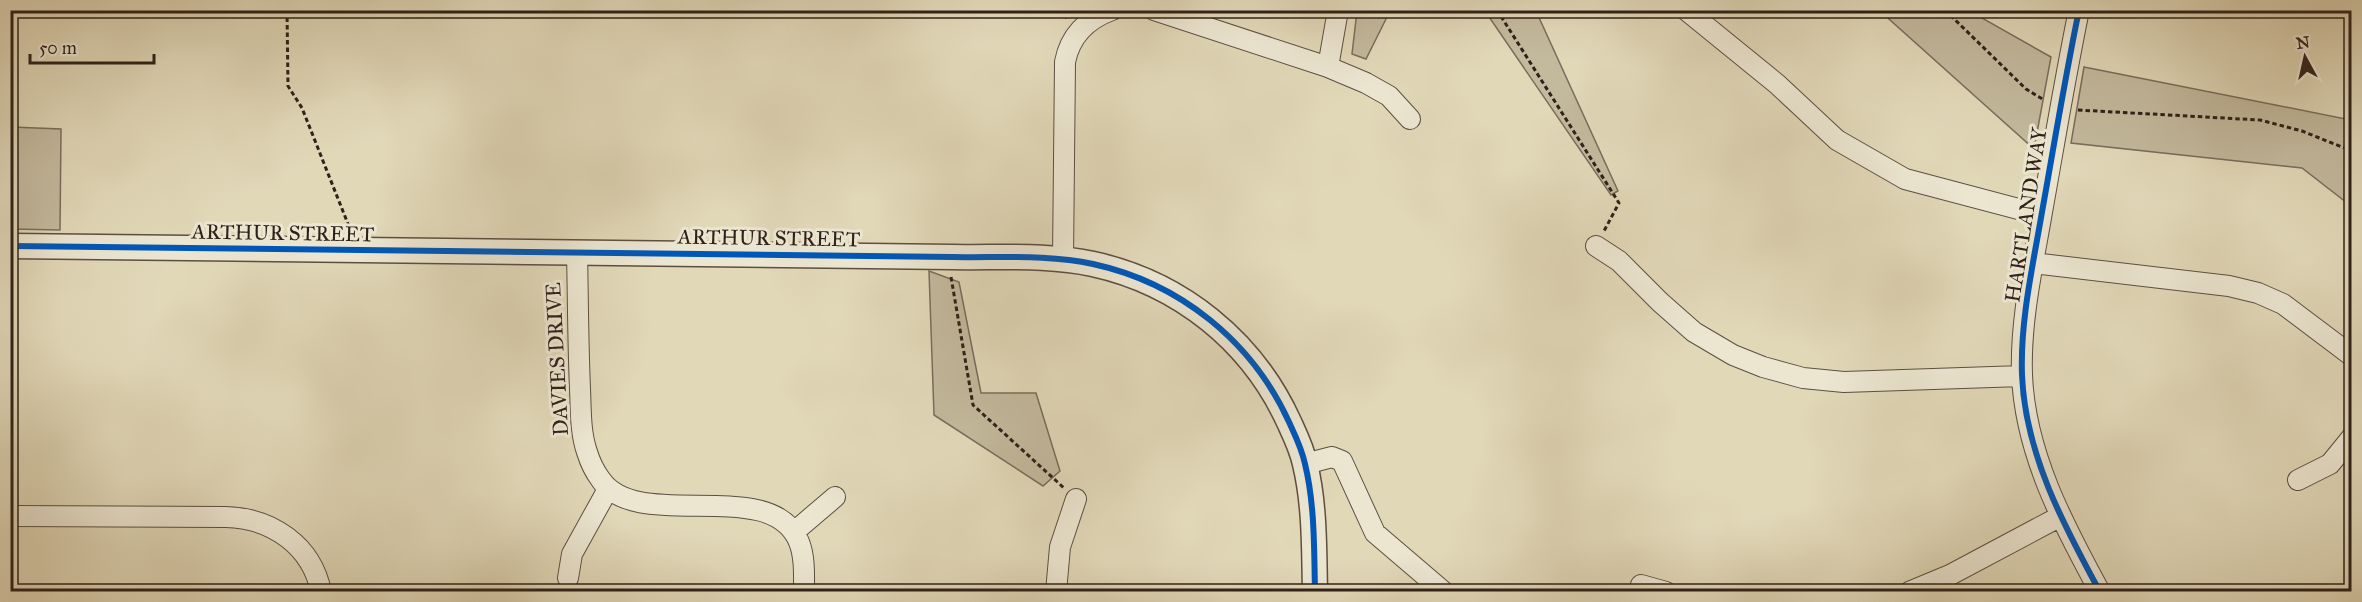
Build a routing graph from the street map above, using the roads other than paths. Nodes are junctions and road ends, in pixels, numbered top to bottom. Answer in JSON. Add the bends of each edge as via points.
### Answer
{"nodes":[{"id":1,"x":1112,"y":10,"type":"edge"},
{"id":2,"x":1154,"y":10,"type":"edge"},
{"id":3,"x":1338,"y":10,"type":"edge"},
{"id":4,"x":1686,"y":10,"type":"edge"},
{"id":5,"x":2079,"y":10,"type":"edge"},
{"id":6,"x":1328,"y":68,"type":"junction"},
{"id":7,"x":1410,"y":119,"type":"dead end"},
{"id":8,"x":2042,"y":215,"type":"junction"},
{"id":9,"x":10,"y":246,"type":"edge"},
{"id":10,"x":1596,"y":246,"type":"road end"},
{"id":11,"x":577,"y":252,"type":"junction"},
{"id":12,"x":1063,"y":260,"type":"junction"},
{"id":13,"x":2033,"y":263,"type":"junction"},
{"id":14,"x":2352,"y":356,"type":"edge"},
{"id":15,"x":2022,"y":375,"type":"junction"},
{"id":16,"x":2352,"y":437,"type":"edge"},
{"id":17,"x":1305,"y":464,"type":"junction"},
{"id":18,"x":2298,"y":480,"type":"dead end"},
{"id":19,"x":608,"y":489,"type":"junction"},
{"id":20,"x":835,"y":497,"type":"dead end"},
{"id":21,"x":1076,"y":500,"type":"dead end"},
{"id":22,"x":10,"y":516,"type":"edge"},
{"id":23,"x":2059,"y":517,"type":"junction"},
{"id":24,"x":794,"y":532,"type":"junction"},
{"id":25,"x":568,"y":578,"type":"dead end"},
{"id":26,"x":1641,"y":585,"type":"dead end"},
{"id":27,"x":321,"y":591,"type":"edge"},
{"id":28,"x":804,"y":591,"type":"edge"},
{"id":29,"x":1056,"y":591,"type":"edge"},
{"id":30,"x":1315,"y":591,"type":"edge"},
{"id":31,"x":1444,"y":591,"type":"edge"},
{"id":32,"x":1666,"y":591,"type":"edge"},
{"id":33,"x":1909,"y":591,"type":"edge"},
{"id":34,"x":2100,"y":591,"type":"edge"}],
"edges":[{"from":1,"to":12,"type":"street","via":[[1084,25],[1067,53]]},
{"from":2,"to":6,"type":"street"},
{"from":3,"to":6,"type":"street"},
{"from":4,"to":8,"type":"street","via":[[1778,84],[1837,140],[1905,179]]},
{"from":5,"to":8,"type":"street","name":"HARTLAND WAY"},
{"from":6,"to":7,"type":"street","via":[[1377,88]]},
{"from":8,"to":13,"type":"street","name":"HARTLAND WAY"},
{"from":9,"to":11,"type":"street","name":"ARTHUR STREET"},
{"from":10,"to":15,"type":"street","via":[[1619,261],[1694,332],[1763,367],[1803,378],[1844,382]]},
{"from":11,"to":12,"type":"street","name":"ARTHUR STREET"},
{"from":11,"to":19,"type":"street","name":"DAVIES DRIVE","via":[[583,435],[592,464]]},
{"from":12,"to":17,"type":"street","name":"ARTHUR STREET","via":[[1093,264],[1161,287],[1217,325],[1265,379],[1282,406]]},
{"from":13,"to":14,"type":"street","via":[[2229,286],[2258,293],[2283,304]]},
{"from":13,"to":15,"type":"street","name":"HARTLAND WAY"},
{"from":15,"to":23,"type":"street","name":"HARTLAND WAY","via":[[2035,447]]},
{"from":16,"to":18,"type":"street","via":[[2330,464]]},
{"from":17,"to":30,"type":"street","name":"ARTHUR STREET","via":[[1314,530]]},
{"from":17,"to":31,"type":"street","via":[[1332,457],[1342,461],[1376,533]]},
{"from":19,"to":24,"type":"street","via":[[650,503],[763,511],[780,518]]},
{"from":19,"to":25,"type":"street","via":[[572,554]]},
{"from":20,"to":24,"type":"street"},
{"from":21,"to":29,"type":"street","via":[[1060,547]]},
{"from":22,"to":27,"type":"street","via":[[252,520],[286,536],[305,554]]},
{"from":23,"to":33,"type":"street","via":[[1950,575]]},
{"from":23,"to":34,"type":"street","name":"HARTLAND WAY"},
{"from":24,"to":28,"type":"street","via":[[802,554]]},
{"from":26,"to":32,"type":"street"}]}
